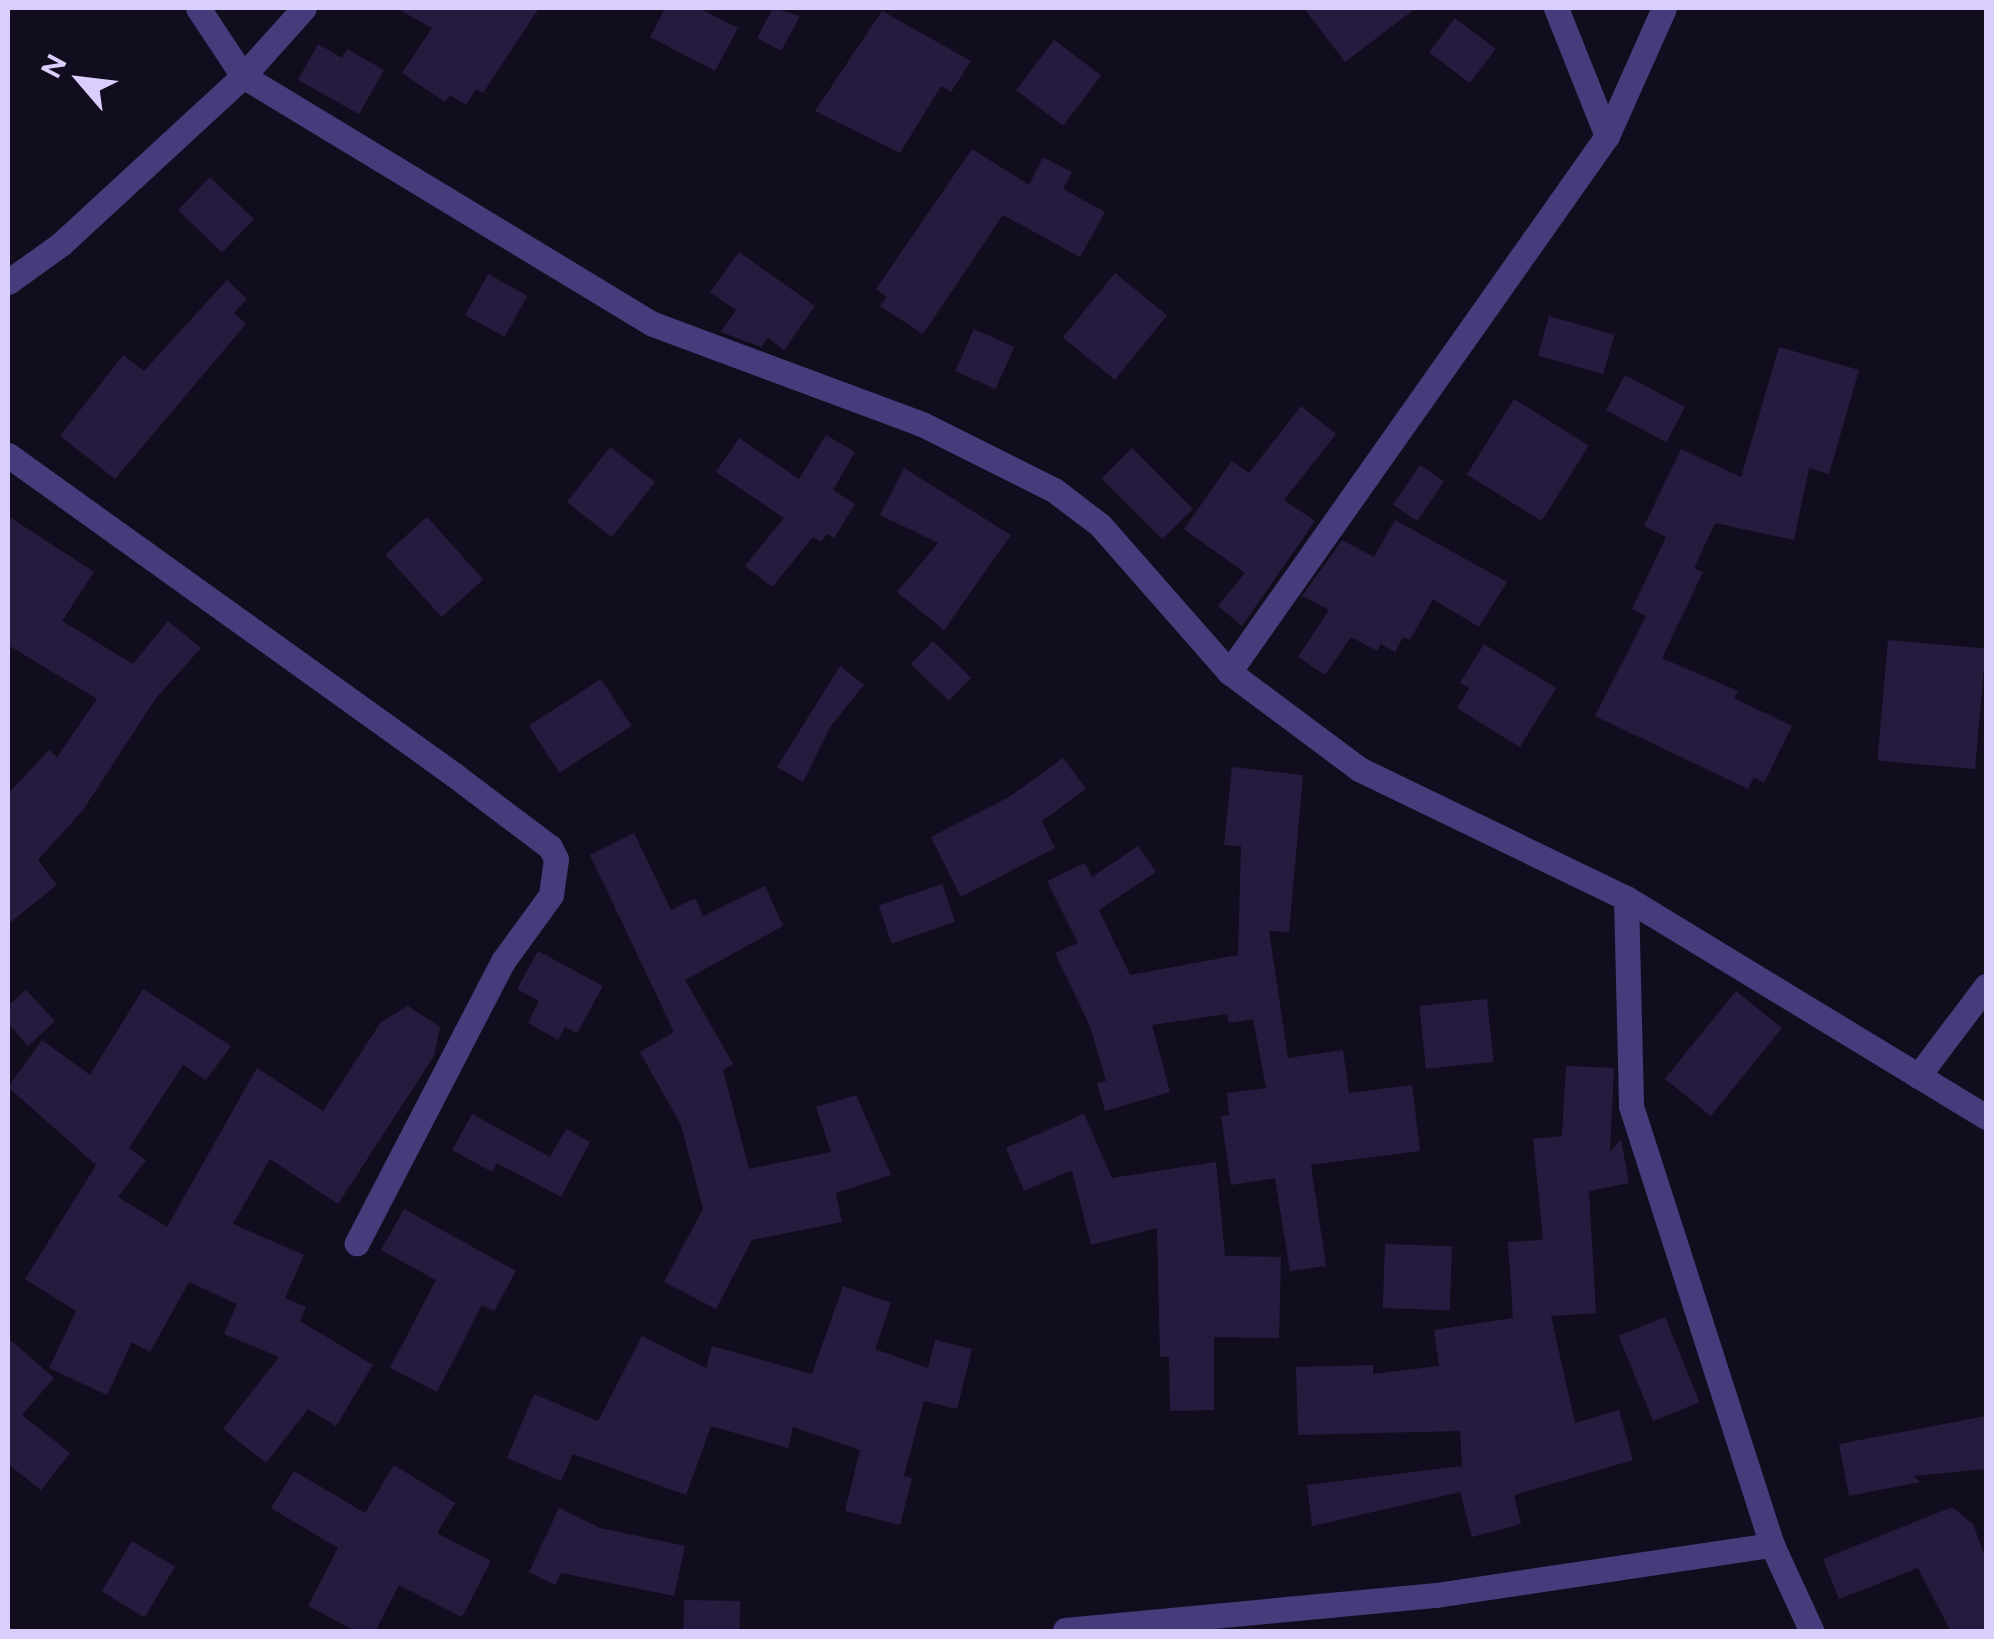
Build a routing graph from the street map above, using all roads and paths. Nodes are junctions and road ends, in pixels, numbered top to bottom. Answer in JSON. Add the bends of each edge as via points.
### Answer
{"nodes":[{"id":1,"x":198,"y":8,"type":"edge"},
{"id":2,"x":304,"y":8,"type":"edge"},
{"id":3,"x":1556,"y":8,"type":"edge"},
{"id":4,"x":1664,"y":8,"type":"edge"},
{"id":5,"x":243,"y":76,"type":"junction"},
{"id":6,"x":1608,"y":136,"type":"junction"},
{"id":7,"x":8,"y":282,"type":"edge"},
{"id":8,"x":8,"y":455,"type":"edge"},
{"id":9,"x":1229,"y":672,"type":"junction"},
{"id":10,"x":1626,"y":898,"type":"junction"},
{"id":11,"x":1986,"y":986,"type":"edge"},
{"id":12,"x":1918,"y":1076,"type":"junction"},
{"id":13,"x":1986,"y":1118,"type":"edge"},
{"id":14,"x":357,"y":1243,"type":"dead end"},
{"id":15,"x":1772,"y":1544,"type":"junction"},
{"id":16,"x":1065,"y":1630,"type":"edge"},
{"id":17,"x":1812,"y":1632,"type":"edge"}],
"edges":[{"from":1,"to":5,"type":"street"},
{"from":2,"to":5,"type":"street"},
{"from":3,"to":6,"type":"street"},
{"from":4,"to":6,"type":"street"},
{"from":5,"to":7,"type":"street","via":[[61,244]]},
{"from":5,"to":9,"type":"street","via":[[668,331],[922,424],[1054,490],[1100,525]]},
{"from":6,"to":9,"type":"street"},
{"from":8,"to":14,"type":"street","via":[[453,774],[556,858],[552,895],[504,961]]},
{"from":9,"to":10,"type":"street","via":[[1395,791]]},
{"from":10,"to":12,"type":"street"},
{"from":10,"to":15,"type":"street","via":[[1631,1106]]},
{"from":11,"to":12,"type":"street"},
{"from":12,"to":13,"type":"street"},
{"from":15,"to":16,"type":"street","via":[[1436,1595]]},
{"from":15,"to":17,"type":"street"}]}
